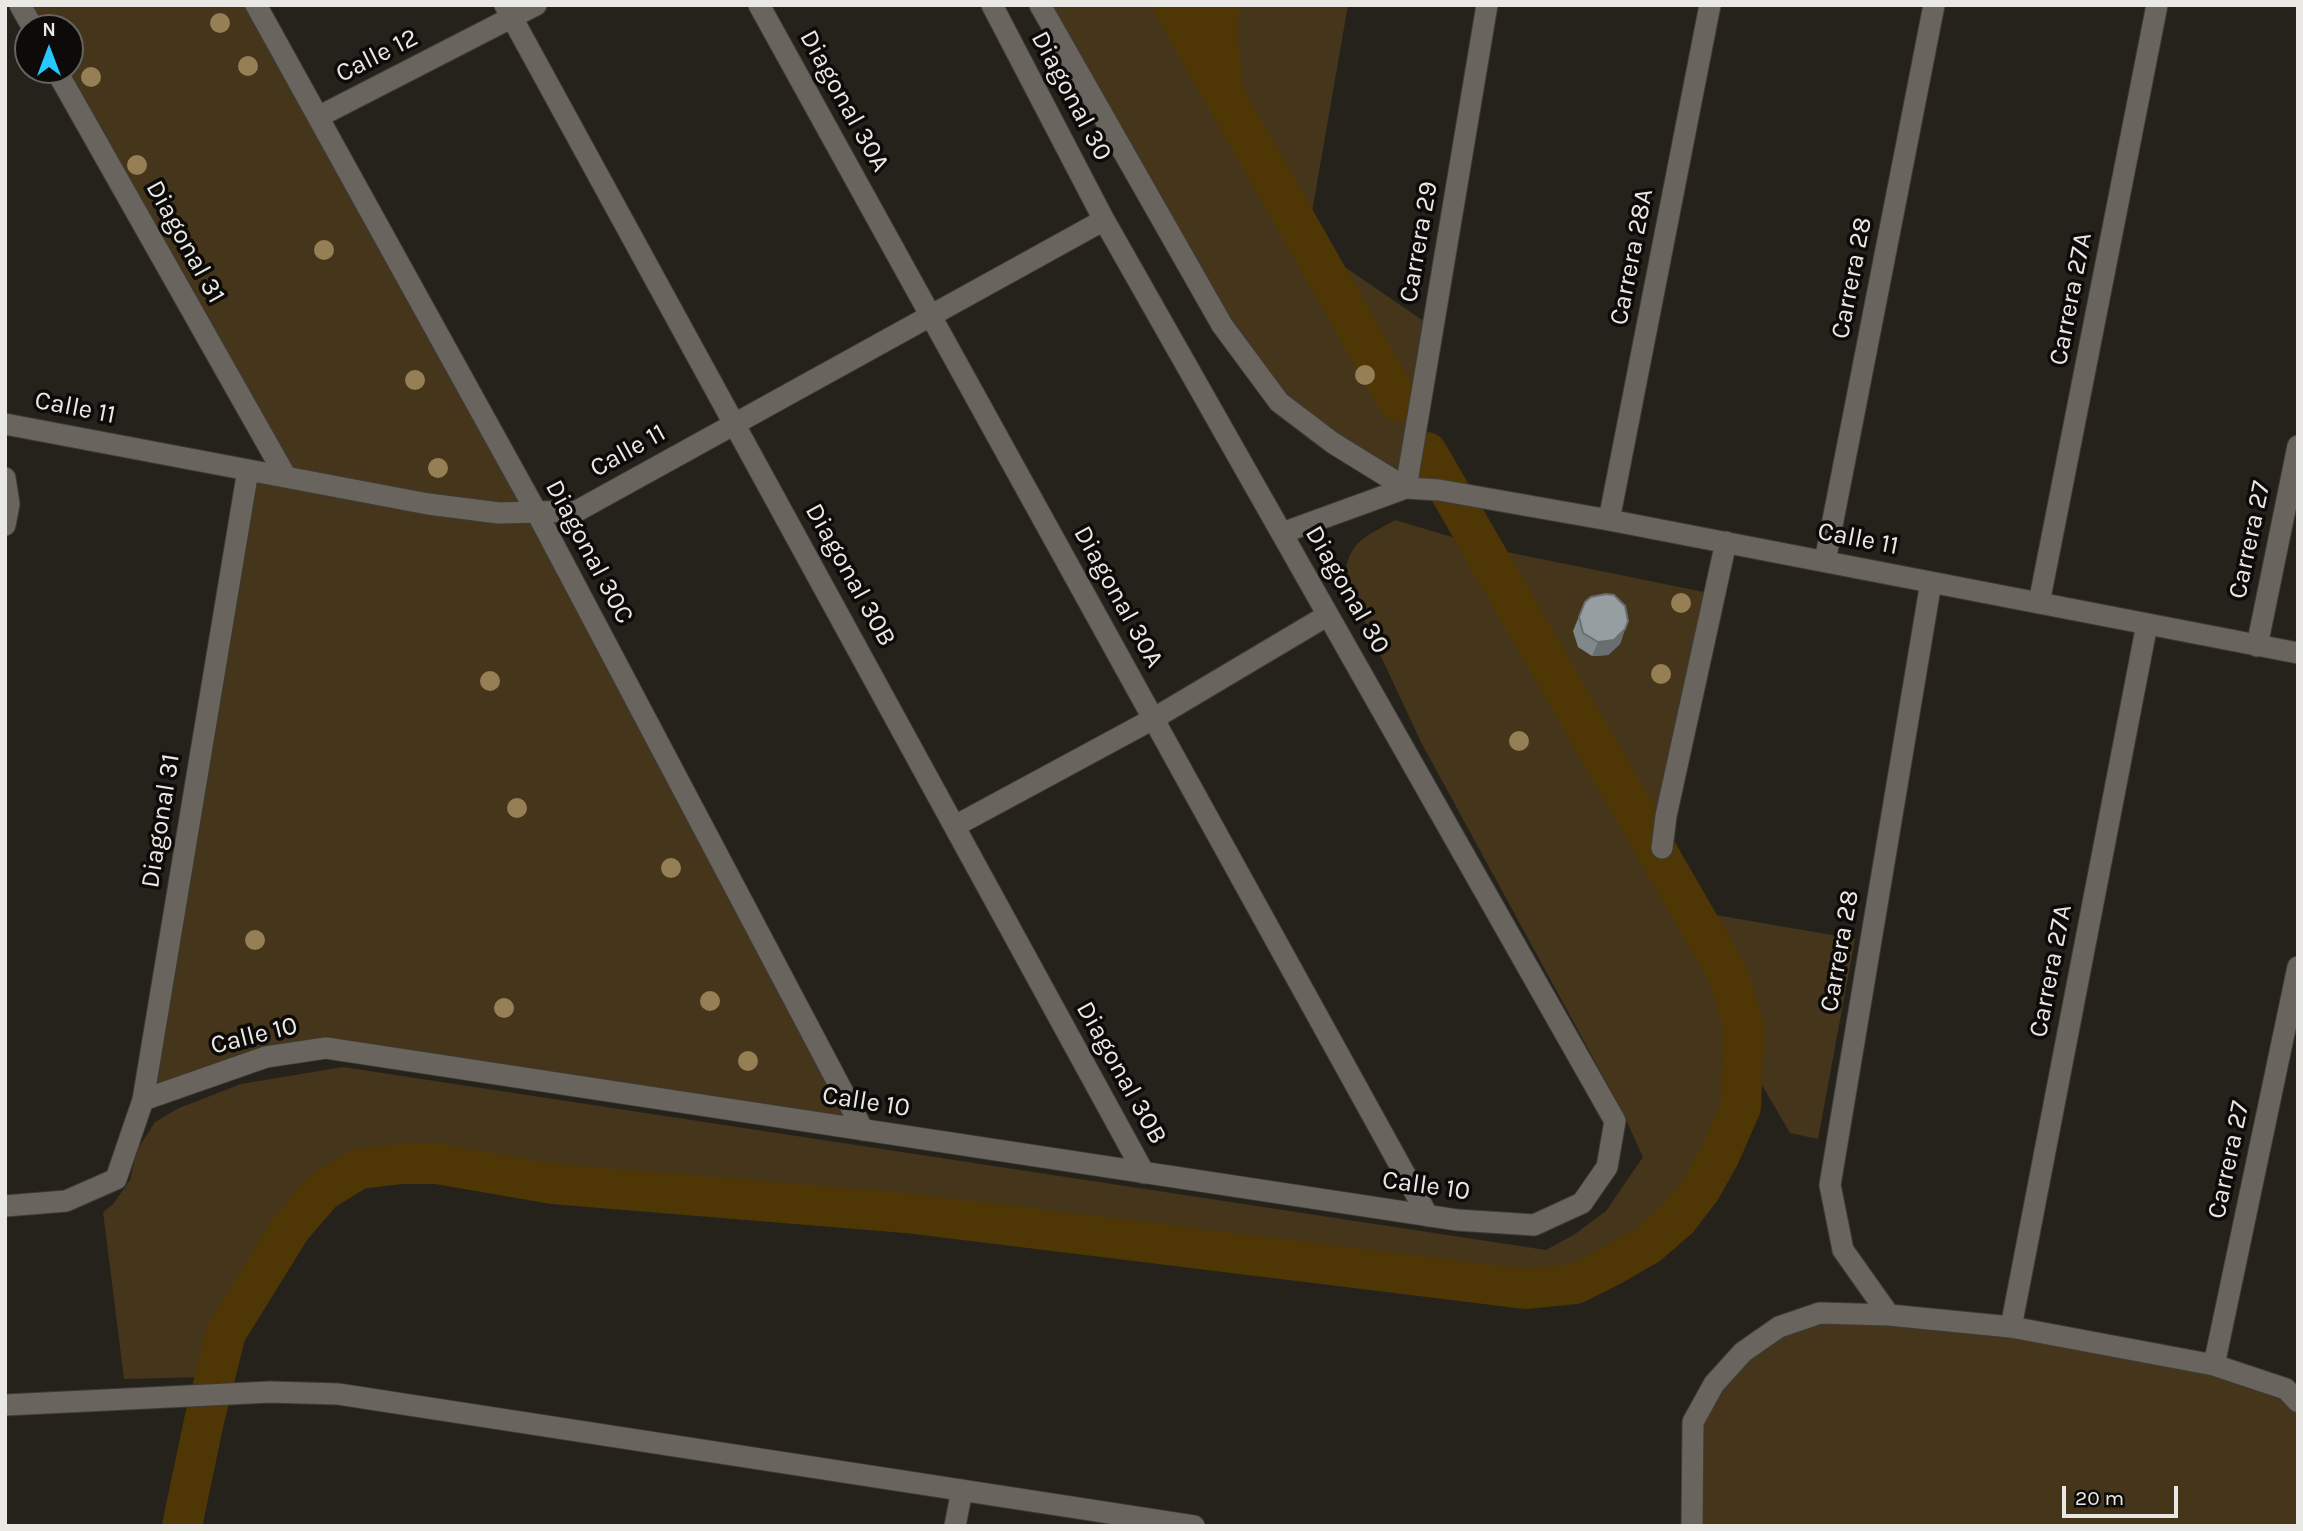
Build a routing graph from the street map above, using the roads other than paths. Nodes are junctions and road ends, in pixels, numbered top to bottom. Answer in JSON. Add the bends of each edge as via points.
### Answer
{"nodes":[{"id":1,"x":256,"y":5,"type":"edge"},
{"id":2,"x":536,"y":5,"type":"edge"},
{"id":3,"x":759,"y":5,"type":"edge"},
{"id":4,"x":992,"y":5,"type":"edge"},
{"id":5,"x":1040,"y":5,"type":"edge"},
{"id":6,"x":1487,"y":5,"type":"edge"},
{"id":7,"x":1710,"y":5,"type":"edge"},
{"id":8,"x":1934,"y":5,"type":"edge"},
{"id":9,"x":2157,"y":5,"type":"edge"},
{"id":10,"x":509,"y":12,"type":"edge"},
{"id":11,"x":64,"y":84,"type":"edge"},
{"id":12,"x":318,"y":117,"type":"junction"},
{"id":13,"x":1104,"y":220,"type":"junction"},
{"id":14,"x":931,"y":316,"type":"junction"},
{"id":15,"x":735,"y":423,"type":"junction"},
{"id":16,"x":5,"y":424,"type":"edge"},
{"id":17,"x":2298,"y":446,"type":"edge"},
{"id":18,"x":248,"y":470,"type":"junction"},
{"id":19,"x":286,"y":477,"type":"junction"},
{"id":20,"x":5,"y":478,"type":"edge"},
{"id":21,"x":1406,"y":488,"type":"junction"},
{"id":22,"x":537,"y":513,"type":"junction"},
{"id":23,"x":1609,"y":520,"type":"junction"},
{"id":24,"x":5,"y":525,"type":"edge"},
{"id":25,"x":1282,"y":533,"type":"junction"},
{"id":26,"x":1726,"y":542,"type":"junction"},
{"id":27,"x":1825,"y":561,"type":"junction"},
{"id":28,"x":1931,"y":582,"type":"junction"},
{"id":29,"x":2039,"y":603,"type":"junction"},
{"id":30,"x":1328,"y":615,"type":"junction"},
{"id":31,"x":2147,"y":624,"type":"junction"},
{"id":32,"x":2257,"y":646,"type":"junction"},
{"id":33,"x":2298,"y":653,"type":"edge"},
{"id":34,"x":1153,"y":719,"type":"junction"},
{"id":35,"x":955,"y":826,"type":"junction"},
{"id":36,"x":1662,"y":848,"type":"dead end"},
{"id":37,"x":2298,"y":967,"type":"edge"},
{"id":38,"x":143,"y":1100,"type":"junction"},
{"id":39,"x":863,"y":1130,"type":"junction"},
{"id":40,"x":1144,"y":1173,"type":"junction"},
{"id":41,"x":1583,"y":1203,"type":"joint"},
{"id":42,"x":5,"y":1206,"type":"edge"},
{"id":43,"x":1428,"y":1216,"type":"junction"},
{"id":44,"x":1889,"y":1315,"type":"junction"},
{"id":45,"x":2011,"y":1327,"type":"junction"},
{"id":46,"x":2214,"y":1365,"type":"junction"},
{"id":47,"x":2294,"y":1394,"type":"edge"},
{"id":48,"x":5,"y":1405,"type":"edge"},
{"id":49,"x":962,"y":1490,"type":"junction"},
{"id":50,"x":955,"y":1526,"type":"edge"},
{"id":51,"x":1194,"y":1526,"type":"edge"},
{"id":52,"x":1692,"y":1526,"type":"edge"}],
"edges":[{"from":1,"to":12,"type":"street","name":"Diagonal 30C"},
{"from":2,"to":10,"type":"street","name":"Calle 12"},
{"from":3,"to":14,"type":"street","name":"Diagonal 30A"},
{"from":4,"to":13,"type":"street","name":"Diagonal 30"},
{"from":5,"to":21,"type":"street","name":"Diagonal 30","via":[[1222,324],[1279,402],[1333,443]]},
{"from":6,"to":21,"type":"street","name":"Carrera 29"},
{"from":7,"to":23,"type":"street","name":"Carrera 28A"},
{"from":8,"to":27,"type":"street","name":"Carrera 28"},
{"from":9,"to":29,"type":"street","name":"Carrera 27A"},
{"from":10,"to":12,"type":"street","name":"Calle 12"},
{"from":10,"to":15,"type":"street","name":"Diagonal 30B"},
{"from":11,"to":19,"type":"street","name":"Diagonal 31"},
{"from":12,"to":22,"type":"street","name":"Diagonal 30C"},
{"from":13,"to":14,"type":"street","name":"Calle 11"},
{"from":13,"to":25,"type":"street","name":"Diagonal 30"},
{"from":14,"to":15,"type":"street","name":"Calle 11"},
{"from":14,"to":34,"type":"street","name":"Diagonal 30A"},
{"from":15,"to":22,"type":"street","name":"Calle 11","via":[[577,511]]},
{"from":15,"to":35,"type":"street","name":"Diagonal 30B"},
{"from":16,"to":18,"type":"street","name":"Calle 11"},
{"from":17,"to":32,"type":"street","name":"Carrera 27"},
{"from":18,"to":19,"type":"street","name":"Calle 11"},
{"from":18,"to":38,"type":"street","name":"Diagonal 31"},
{"from":19,"to":22,"type":"street","name":"Calle 11","via":[[428,504]]},
{"from":20,"to":24,"type":"street","via":[[9,504]]},
{"from":21,"to":23,"type":"street","name":"Calle 11","via":[[1439,489]]},
{"from":21,"to":25,"type":"street"},
{"from":22,"to":39,"type":"street","name":"Diagonal 30C"},
{"from":23,"to":26,"type":"street","name":"Calle 11"},
{"from":25,"to":30,"type":"street","name":"Diagonal 30"},
{"from":26,"to":27,"type":"street","name":"Calle 11"},
{"from":26,"to":36,"type":"street"},
{"from":27,"to":28,"type":"street","name":"Calle 11"},
{"from":28,"to":29,"type":"street","name":"Calle 11"},
{"from":28,"to":44,"type":"street","name":"Carrera 28","via":[[1830,1185],[1843,1250]]},
{"from":29,"to":31,"type":"street","name":"Calle 11"},
{"from":30,"to":34,"type":"street"},
{"from":30,"to":41,"type":"street","name":"Diagonal 30","via":[[1615,1121],[1607,1167]]},
{"from":31,"to":32,"type":"street","name":"Calle 11"},
{"from":31,"to":45,"type":"street","name":"Carrera 27A"},
{"from":32,"to":33,"type":"street","name":"Calle 11"},
{"from":34,"to":35,"type":"street"},
{"from":34,"to":43,"type":"street","name":"Diagonal 30A"},
{"from":35,"to":40,"type":"street","name":"Diagonal 30B"},
{"from":37,"to":46,"type":"street","name":"Carrera 27"},
{"from":38,"to":39,"type":"street","name":"Calle 10","via":[[266,1057],[326,1048]]},
{"from":38,"to":42,"type":"street","name":"Diagonal 31","via":[[116,1179],[66,1201]]},
{"from":39,"to":40,"type":"street","name":"Calle 10"},
{"from":40,"to":43,"type":"street","name":"Calle 10"},
{"from":41,"to":43,"type":"street","name":"Calle 10","via":[[1534,1225]]},
{"from":44,"to":45,"type":"street"},
{"from":44,"to":52,"type":"street","via":[[1820,1313],[1779,1327],[1743,1352],[1714,1384],[1693,1422]]},
{"from":45,"to":46,"type":"street"},
{"from":46,"to":47,"type":"street"},
{"from":48,"to":49,"type":"street","via":[[270,1392],[338,1394]]},
{"from":49,"to":50,"type":"street"},
{"from":49,"to":51,"type":"street"}]}
